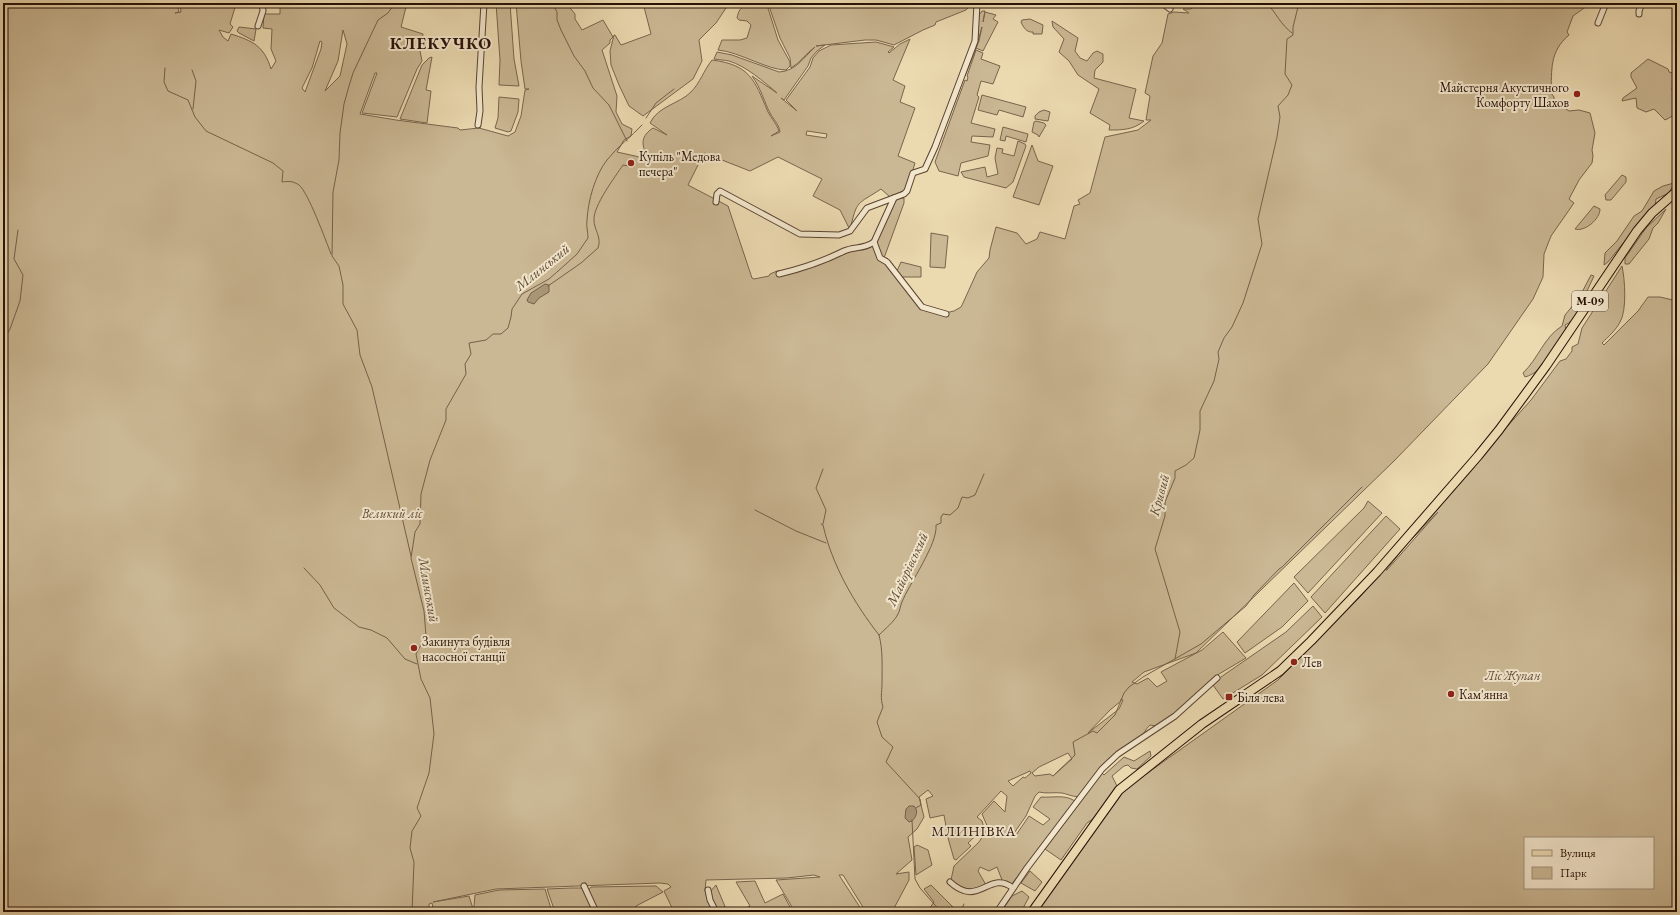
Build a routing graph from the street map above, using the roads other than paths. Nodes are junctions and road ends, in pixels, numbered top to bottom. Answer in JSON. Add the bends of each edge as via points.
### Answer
{"nodes":[{"id":1,"x":262,"y":3,"type":"edge"},
{"id":2,"x":484,"y":3,"type":"edge"},
{"id":3,"x":978,"y":3,"type":"edge"},
{"id":4,"x":1162,"y":3,"type":"edge"},
{"id":5,"x":1606,"y":3,"type":"edge"},
{"id":6,"x":1642,"y":3,"type":"edge"},
{"id":7,"x":1170,"y":8,"type":"dead end"},
{"id":8,"x":1639,"y":14,"type":"dead end"},
{"id":9,"x":1598,"y":23,"type":"dead end"},
{"id":10,"x":258,"y":26,"type":"dead end"},
{"id":11,"x":478,"y":125,"type":"dead end"},
{"id":12,"x":1677,"y":191,"type":"edge"},
{"id":13,"x":894,"y":198,"type":"junction"},
{"id":14,"x":716,"y":202,"type":"dead end"},
{"id":15,"x":874,"y":242,"type":"junction"},
{"id":16,"x":779,"y":274,"type":"dead end"},
{"id":17,"x":946,"y":314,"type":"dead end"},
{"id":18,"x":1216,"y":678,"type":"dead end"},
{"id":19,"x":950,"y":882,"type":"dead end"},
{"id":20,"x":584,"y":886,"type":"dead end"},
{"id":21,"x":1013,"y":888,"type":"junction"},
{"id":22,"x":708,"y":890,"type":"dead end"},
{"id":23,"x":596,"y":912,"type":"edge"},
{"id":24,"x":716,"y":912,"type":"edge"},
{"id":25,"x":996,"y":912,"type":"edge"},
{"id":26,"x":1032,"y":912,"type":"edge"}],
"edges":[{"from":1,"to":10,"type":"street","via":[[263,10]]},
{"from":2,"to":11,"type":"street"},
{"from":3,"to":13,"type":"street","via":[[975,41],[935,147],[925,169],[914,173],[906,192]]},
{"from":4,"to":7,"type":"street"},
{"from":5,"to":9,"type":"street"},
{"from":6,"to":8,"type":"street"},
{"from":12,"to":26,"type":"main road","number":"М-09","via":[[1652,213],[1632,236],[1553,356],[1509,417],[1376,572],[1301,652],[1275,674],[1202,724],[1118,790]]},
{"from":13,"to":14,"type":"street","via":[[867,208],[850,231],[839,235],[800,234],[720,191]]},
{"from":13,"to":15,"type":"street"},
{"from":15,"to":16,"type":"street","via":[[863,248],[845,251],[822,262]]},
{"from":15,"to":17,"type":"street","via":[[880,258],[887,262],[922,307]]},
{"from":18,"to":21,"type":"street","via":[[1175,716],[1112,759],[1094,778]]},
{"from":19,"to":21,"type":"street","via":[[960,890],[970,893],[1000,882],[1008,883]]},
{"from":20,"to":23,"type":"street"},
{"from":21,"to":25,"type":"street"},
{"from":22,"to":24,"type":"street"}]}
